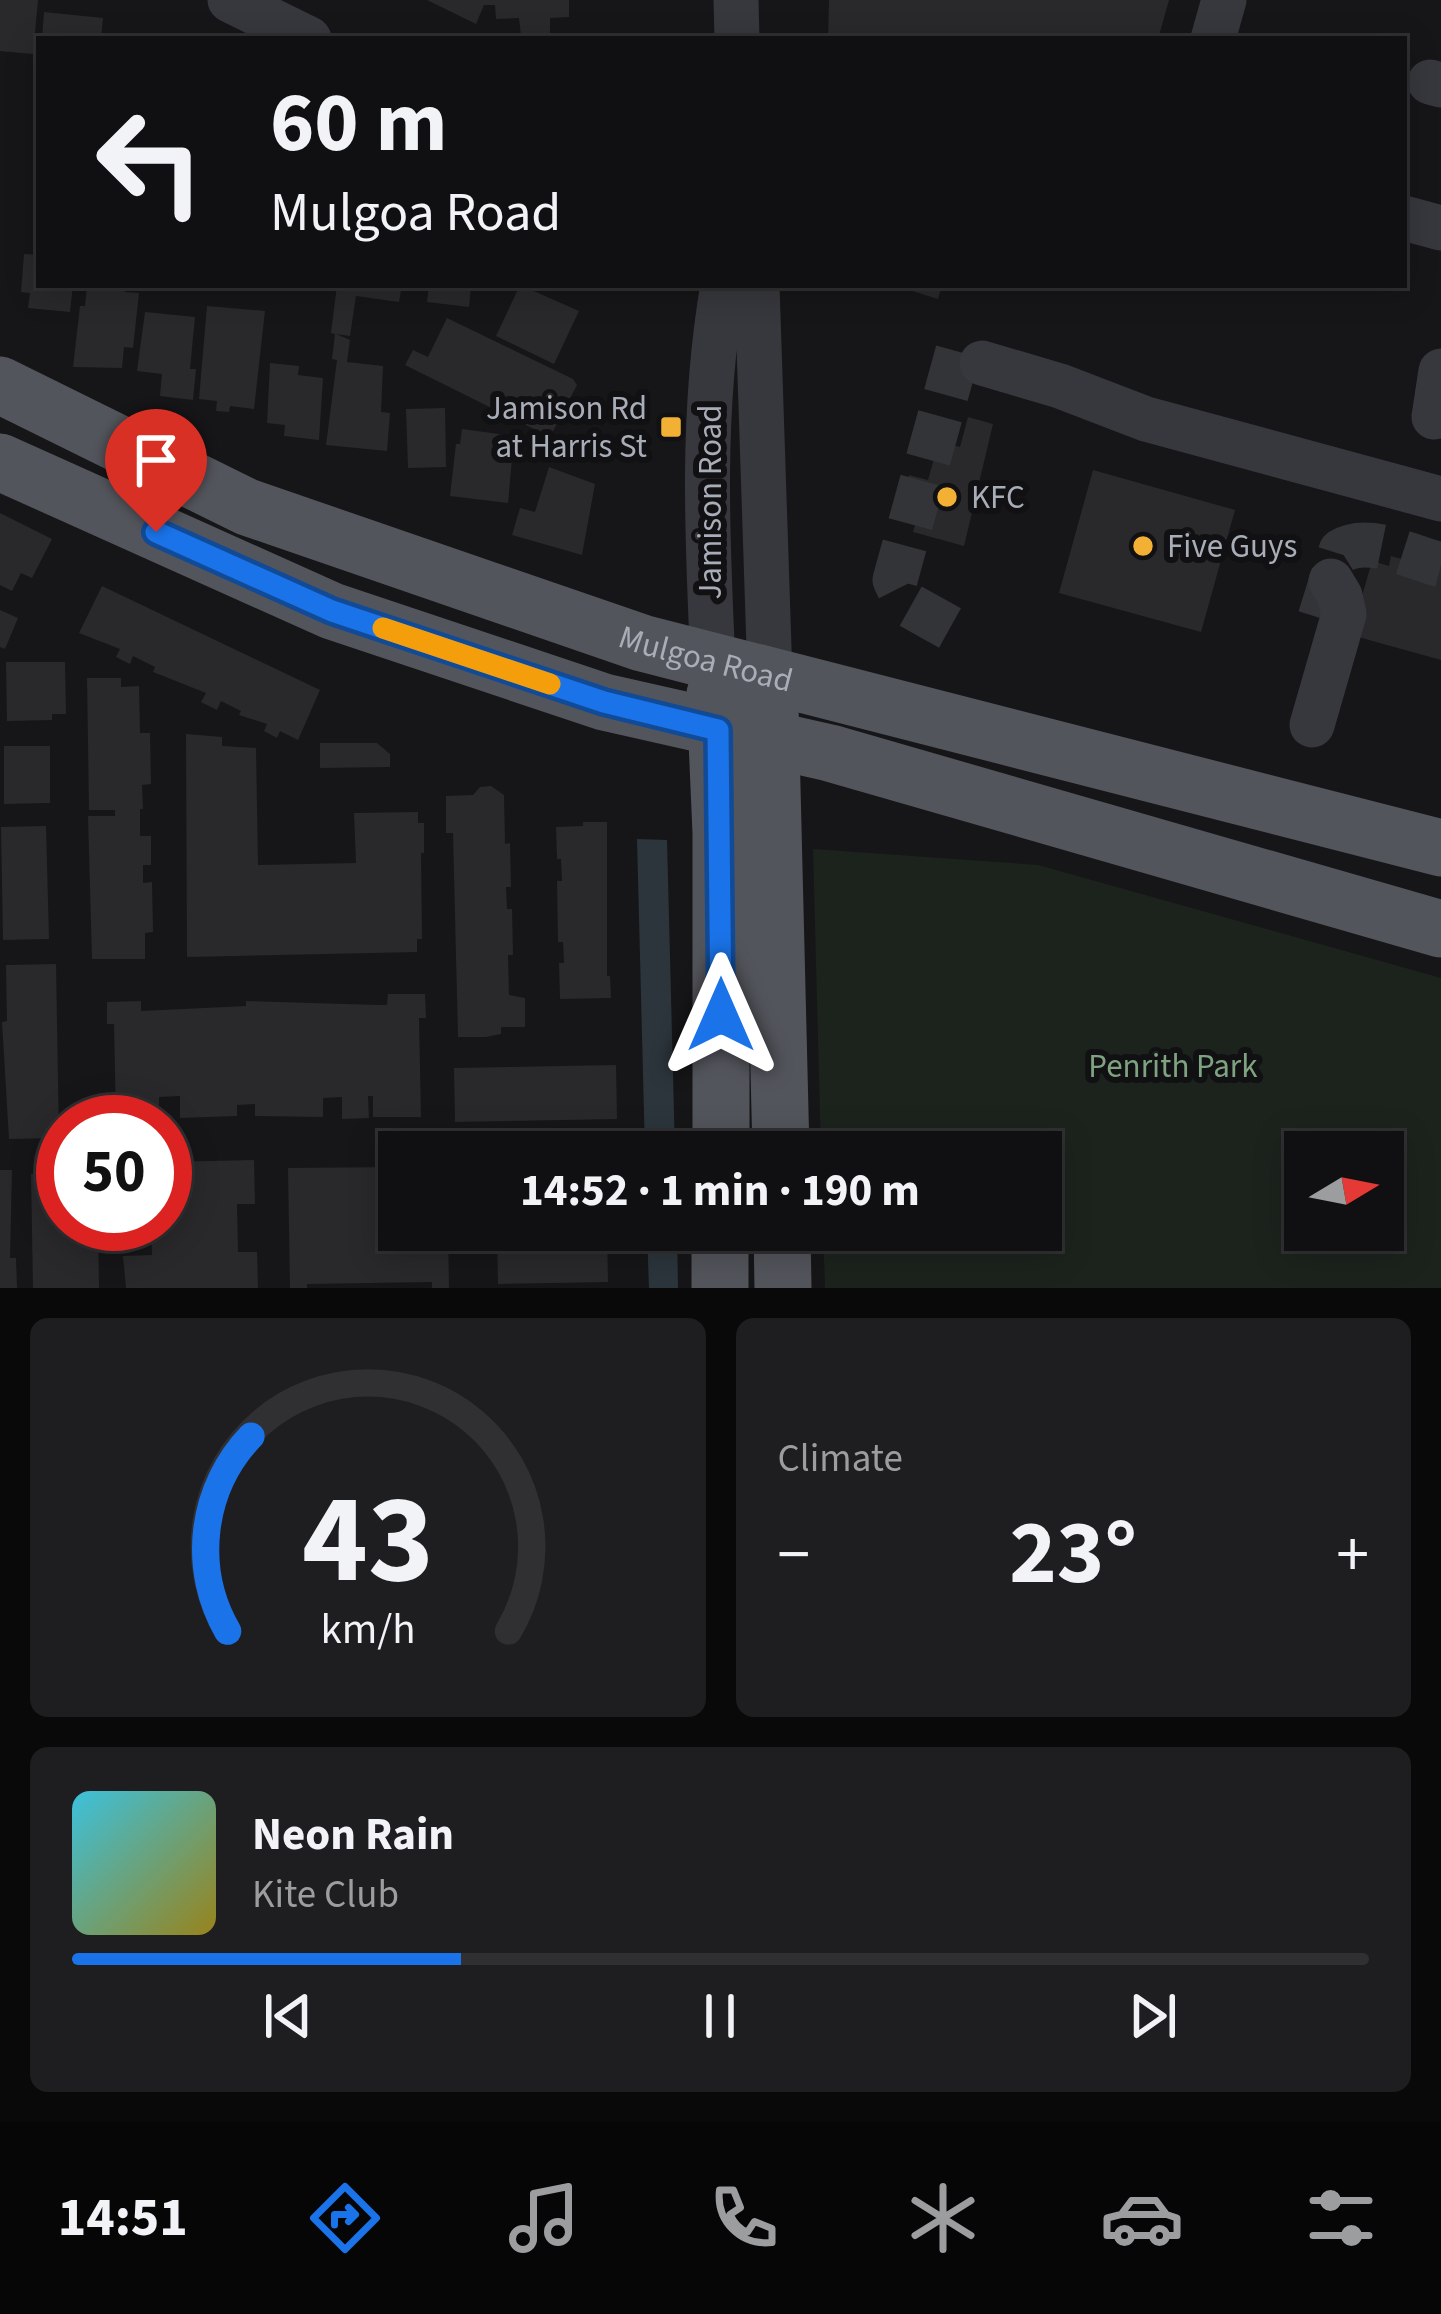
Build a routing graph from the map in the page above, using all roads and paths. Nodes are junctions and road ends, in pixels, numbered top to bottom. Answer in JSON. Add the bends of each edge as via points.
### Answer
{"nodes":[{"id":1,"x":230,"y":0,"type":"edge"},
{"id":2,"x":736,"y":0,"type":"edge"},
{"id":3,"x":1224,"y":0,"type":"edge"},
{"id":4,"x":303,"y":36,"type":"edge"},
{"id":5,"x":736,"y":36,"type":"edge"},
{"id":6,"x":1214,"y":36,"type":"edge"},
{"id":7,"x":1407,"y":219,"type":"edge"},
{"id":8,"x":1441,"y":228,"type":"edge"},
{"id":9,"x":723,"y":288,"type":"edge"},
{"id":10,"x":757,"y":288,"type":"edge"},
{"id":11,"x":982,"y":363,"type":"dead end"},
{"id":12,"x":1441,"y":371,"type":"edge"},
{"id":13,"x":0,"y":385,"type":"edge"},
{"id":14,"x":1433,"y":417,"type":"dead end"},
{"id":15,"x":0,"y":462,"type":"edge"},
{"id":16,"x":1441,"y":499,"type":"edge"},
{"id":17,"x":1330,"y":581,"type":"tunnel mouth"},
{"id":18,"x":713,"y":664,"type":"junction"},
{"id":19,"x":770,"y":678,"type":"junction"},
{"id":20,"x":1312,"y":725,"type":"dead end"},
{"id":21,"x":745,"y":736,"type":"junction"},
{"id":22,"x":1441,"y":848,"type":"edge"},
{"id":23,"x":1441,"y":928,"type":"edge"},
{"id":24,"x":721,"y":1131,"type":"edge"},
{"id":25,"x":780,"y":1131,"type":"edge"},
{"id":26,"x":720,"y":1251,"type":"edge"},
{"id":27,"x":782,"y":1251,"type":"edge"},
{"id":28,"x":720,"y":1288,"type":"edge"},
{"id":29,"x":783,"y":1288,"type":"edge"}],
"edges":[{"from":1,"to":4,"type":"street"},
{"from":2,"to":5,"type":"street"},
{"from":3,"to":6,"type":"street"},
{"from":7,"to":8,"type":"street"},
{"from":9,"to":18,"type":"street","name":"Jamison Road","via":[[708,402]]},
{"from":10,"to":19,"type":"street","name":"Jamison Road"},
{"from":11,"to":16,"type":"street","via":[[1146,419]]},
{"from":12,"to":14,"type":"street"},
{"from":13,"to":18,"type":"main road","name":"Mulgoa Road","via":[[247,507]]},
{"from":15,"to":21,"type":"main road","name":"Mulgoa Road","via":[[332,611],[604,702]]},
{"from":17,"to":20,"type":"street","via":[[1344,614]]},
{"from":18,"to":19,"type":"main road","name":"Mulgoa Road"},
{"from":18,"to":21,"type":"main road","name":"Jamison Road"},
{"from":19,"to":21,"type":"main road","name":"Jamison Road"},
{"from":19,"to":22,"type":"main road","name":"Mulgoa Road"},
{"from":21,"to":23,"type":"main road","name":"Mulgoa Road","via":[[830,753]]},
{"from":21,"to":24,"type":"main road","name":"Jamison Road","via":[[722,832]]},
{"from":21,"to":25,"type":"main road","name":"Jamison Road"},
{"from":26,"to":28,"type":"main road"},
{"from":27,"to":29,"type":"main road"}]}
